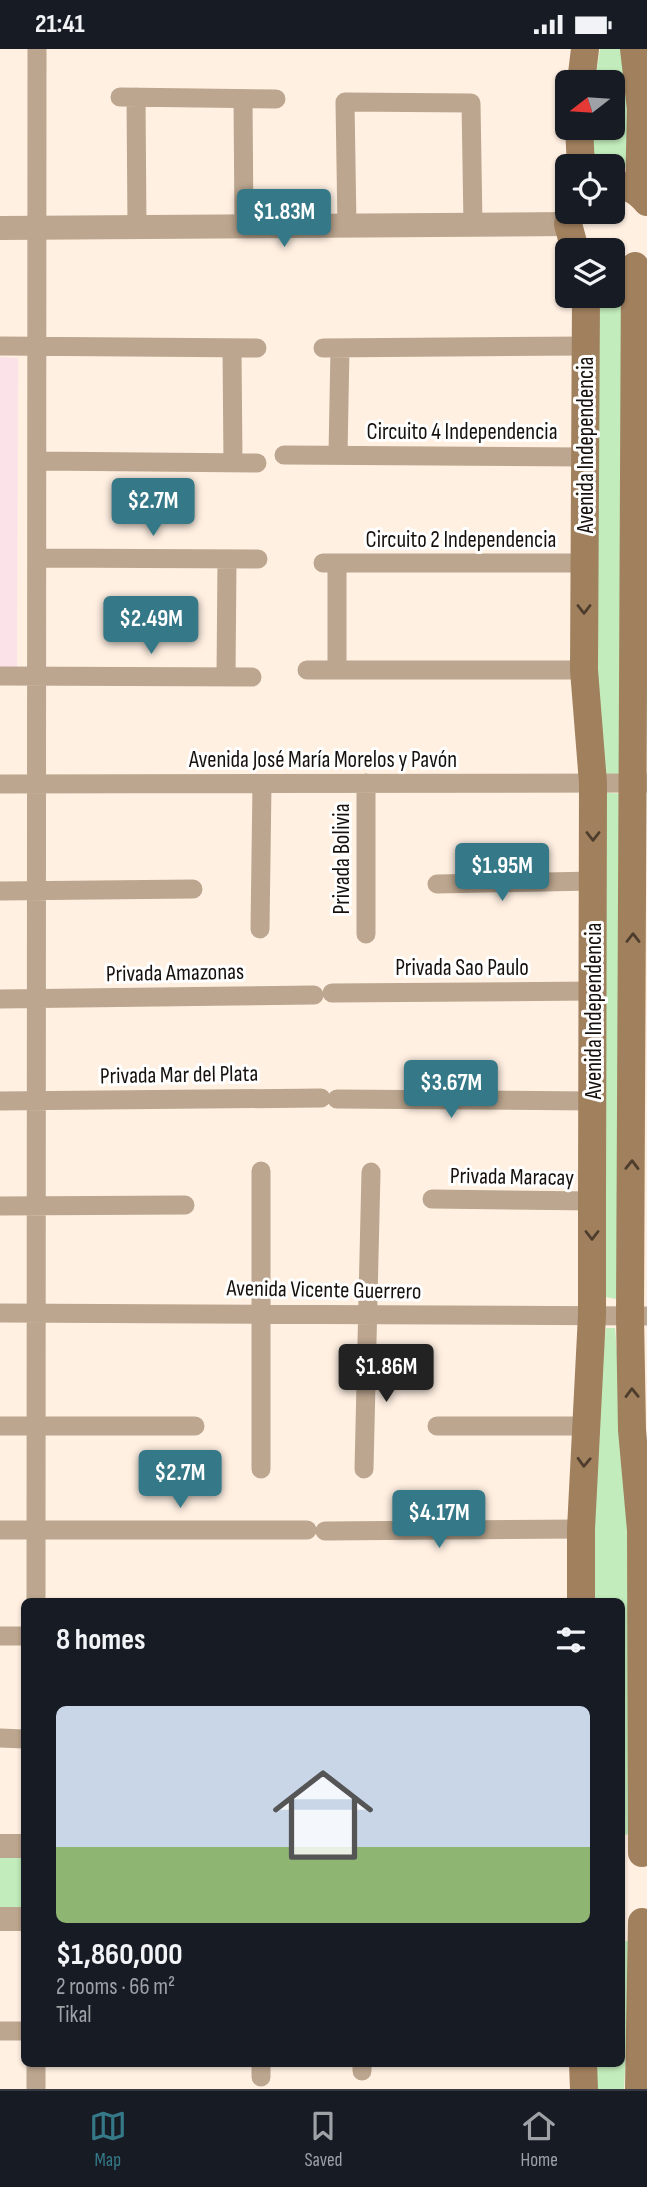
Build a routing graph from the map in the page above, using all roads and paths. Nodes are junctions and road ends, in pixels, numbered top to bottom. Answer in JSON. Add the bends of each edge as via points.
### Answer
{"nodes":[{"id":1,"x":37,"y":49,"type":"edge"},
{"id":2,"x":584,"y":49,"type":"edge"},
{"id":3,"x":634,"y":49,"type":"edge"},
{"id":4,"x":582,"y":70,"type":"edge"},
{"id":5,"x":243,"y":99,"type":"junction"},
{"id":6,"x":276,"y":99,"type":"dead end"},
{"id":7,"x":625,"y":185,"type":"edge"},
{"id":8,"x":643,"y":197,"type":"edge"},
{"id":9,"x":473,"y":225,"type":"junction"},
{"id":10,"x":347,"y":226,"type":"junction"},
{"id":11,"x":137,"y":227,"type":"junction"},
{"id":12,"x":244,"y":227,"type":"junction"},
{"id":13,"x":0,"y":228,"type":"edge"},
{"id":14,"x":37,"y":228,"type":"junction"},
{"id":15,"x":572,"y":229,"type":"edge"},
{"id":16,"x":632,"y":265,"type":"edge"},
{"id":17,"x":586,"y":308,"type":"edge"},
{"id":18,"x":37,"y":345,"type":"junction"},
{"id":19,"x":0,"y":346,"type":"edge"},
{"id":20,"x":585,"y":346,"type":"junction"},
{"id":21,"x":257,"y":348,"type":"dead end"},
{"id":22,"x":232,"y":349,"type":"junction"},
{"id":23,"x":641,"y":352,"type":"edge"},
{"id":24,"x":284,"y":455,"type":"dead end"},
{"id":25,"x":338,"y":455,"type":"junction"},
{"id":26,"x":585,"y":457,"type":"junction"},
{"id":27,"x":641,"y":457,"type":"edge"},
{"id":28,"x":37,"y":461,"type":"junction"},
{"id":29,"x":233,"y":463,"type":"junction"},
{"id":30,"x":257,"y":463,"type":"dead end"},
{"id":31,"x":37,"y":558,"type":"junction"},
{"id":32,"x":227,"y":559,"type":"junction"},
{"id":33,"x":258,"y":559,"type":"dead end"},
{"id":34,"x":585,"y":563,"type":"junction"},
{"id":35,"x":641,"y":569,"type":"edge"},
{"id":36,"x":307,"y":670,"type":"dead end"},
{"id":37,"x":337,"y":670,"type":"junction"},
{"id":38,"x":584,"y":670,"type":"junction"},
{"id":39,"x":641,"y":674,"type":"edge"},
{"id":40,"x":37,"y":675,"type":"junction"},
{"id":41,"x":0,"y":676,"type":"edge"},
{"id":42,"x":226,"y":677,"type":"junction"},
{"id":43,"x":251,"y":677,"type":"dead end"},
{"id":44,"x":366,"y":783,"type":"junction"},
{"id":45,"x":593,"y":783,"type":"junction"},
{"id":46,"x":641,"y":783,"type":"edge"},
{"id":47,"x":0,"y":784,"type":"edge"},
{"id":48,"x":37,"y":784,"type":"junction"},
{"id":49,"x":262,"y":784,"type":"junction"},
{"id":50,"x":593,"y":881,"type":"junction"},
{"id":51,"x":436,"y":884,"type":"dead end"},
{"id":52,"x":640,"y":886,"type":"edge"},
{"id":53,"x":193,"y":889,"type":"dead end"},
{"id":54,"x":0,"y":891,"type":"edge"},
{"id":55,"x":37,"y":891,"type":"junction"},
{"id":56,"x":260,"y":929,"type":"dead end"},
{"id":57,"x":366,"y":934,"type":"dead end"},
{"id":58,"x":593,"y":991,"type":"junction"},
{"id":59,"x":323,"y":994,"type":"joint"},
{"id":60,"x":640,"y":998,"type":"edge"},
{"id":61,"x":0,"y":999,"type":"edge"},
{"id":62,"x":36,"y":999,"type":"junction"},
{"id":63,"x":36,"y":1100,"type":"junction"},
{"id":64,"x":640,"y":1100,"type":"edge"},
{"id":65,"x":0,"y":1101,"type":"edge"},
{"id":66,"x":592,"y":1101,"type":"junction"},
{"id":67,"x":261,"y":1171,"type":"dead end"},
{"id":68,"x":371,"y":1172,"type":"dead end"},
{"id":69,"x":432,"y":1199,"type":"dead end"},
{"id":70,"x":592,"y":1201,"type":"junction"},
{"id":71,"x":639,"y":1203,"type":"edge"},
{"id":72,"x":185,"y":1205,"type":"dead end"},
{"id":73,"x":0,"y":1206,"type":"edge"},
{"id":74,"x":36,"y":1206,"type":"junction"},
{"id":75,"x":262,"y":1312,"type":"junction"},
{"id":76,"x":0,"y":1313,"type":"edge"},
{"id":77,"x":36,"y":1313,"type":"junction"},
{"id":78,"x":369,"y":1314,"type":"junction"},
{"id":79,"x":592,"y":1315,"type":"junction"},
{"id":80,"x":639,"y":1316,"type":"edge"},
{"id":81,"x":0,"y":1426,"type":"edge"},
{"id":82,"x":36,"y":1426,"type":"junction"},
{"id":83,"x":195,"y":1426,"type":"dead end"},
{"id":84,"x":437,"y":1426,"type":"dead end"},
{"id":85,"x":585,"y":1426,"type":"junction"},
{"id":86,"x":640,"y":1429,"type":"edge"},
{"id":87,"x":261,"y":1469,"type":"dead end"},
{"id":88,"x":364,"y":1469,"type":"dead end"},
{"id":89,"x":581,"y":1529,"type":"junction"},
{"id":90,"x":0,"y":1530,"type":"edge"},
{"id":91,"x":36,"y":1530,"type":"junction"},
{"id":92,"x":644,"y":1530,"type":"edge"},
{"id":93,"x":36,"y":1598,"type":"edge"},
{"id":94,"x":581,"y":1598,"type":"edge"},
{"id":95,"x":643,"y":1634,"type":"edge"},
{"id":96,"x":0,"y":1636,"type":"edge"},
{"id":97,"x":21,"y":1636,"type":"edge"},
{"id":98,"x":0,"y":1738,"type":"edge"},
{"id":99,"x":21,"y":1739,"type":"edge"},
{"id":100,"x":0,"y":1846,"type":"edge"},
{"id":101,"x":21,"y":1846,"type":"edge"},
{"id":102,"x":641,"y":1854,"type":"edge"},
{"id":103,"x":0,"y":1919,"type":"edge"},
{"id":104,"x":21,"y":1919,"type":"edge"},
{"id":105,"x":637,"y":1923,"type":"edge"},
{"id":106,"x":0,"y":2031,"type":"edge"},
{"id":107,"x":21,"y":2031,"type":"edge"},
{"id":108,"x":643,"y":2034,"type":"edge"},
{"id":109,"x":36,"y":2067,"type":"edge"},
{"id":110,"x":583,"y":2067,"type":"edge"},
{"id":111,"x":36,"y":2089,"type":"edge"},
{"id":112,"x":584,"y":2089,"type":"edge"},
{"id":113,"x":639,"y":2089,"type":"edge"}],
"edges":[{"from":1,"to":14,"type":"street"},
{"from":2,"to":4,"type":"main road"},
{"from":3,"to":8,"type":"main road"},
{"from":5,"to":6,"type":"street"},
{"from":5,"to":11,"type":"street","via":[[128,97]]},
{"from":5,"to":12,"type":"street"},
{"from":7,"to":8,"type":"main road"},
{"from":9,"to":10,"type":"street"},
{"from":9,"to":10,"type":"street","via":[[471,103],[345,102]]},
{"from":9,"to":15,"type":"street"},
{"from":10,"to":12,"type":"street"},
{"from":11,"to":12,"type":"street"},
{"from":11,"to":14,"type":"street"},
{"from":13,"to":14,"type":"street"},
{"from":14,"to":18,"type":"street"},
{"from":16,"to":23,"type":"main road","name":"Avenida Independencia"},
{"from":17,"to":20,"type":"main road","name":"Avenida Independencia"},
{"from":18,"to":19,"type":"street"},
{"from":18,"to":22,"type":"street"},
{"from":18,"to":28,"type":"street"},
{"from":20,"to":25,"type":"street","name":"Circuito 4 Independencia","via":[[332,348]]},
{"from":20,"to":26,"type":"main road","name":"Avenida Independencia"},
{"from":21,"to":22,"type":"street"},
{"from":22,"to":29,"type":"street"},
{"from":23,"to":27,"type":"main road","name":"Avenida Independencia"},
{"from":24,"to":25,"type":"street","name":"Circuito 4 Independencia"},
{"from":25,"to":26,"type":"street","name":"Circuito 4 Independencia"},
{"from":26,"to":34,"type":"main road","name":"Avenida Independencia"},
{"from":27,"to":35,"type":"main road","name":"Avenida Independencia"},
{"from":28,"to":29,"type":"street"},
{"from":28,"to":31,"type":"street"},
{"from":29,"to":30,"type":"street"},
{"from":31,"to":32,"type":"street"},
{"from":31,"to":40,"type":"street"},
{"from":32,"to":33,"type":"street"},
{"from":32,"to":42,"type":"street"},
{"from":34,"to":37,"type":"street","name":"Circuito 2 Independencia","via":[[330,563]]},
{"from":34,"to":38,"type":"main road","name":"Avenida Independencia","one_way":true},
{"from":35,"to":39,"type":"main road","name":"Avenida Independencia"},
{"from":36,"to":37,"type":"street"},
{"from":37,"to":38,"type":"street"},
{"from":38,"to":45,"type":"main road","name":"Avenida Independencia"},
{"from":39,"to":46,"type":"main road","name":"Avenida Independencia"},
{"from":40,"to":41,"type":"street"},
{"from":40,"to":42,"type":"street"},
{"from":40,"to":48,"type":"street"},
{"from":42,"to":43,"type":"street"},
{"from":44,"to":45,"type":"street","name":"Avenida José María Morelos y Pavón"},
{"from":44,"to":49,"type":"street","name":"Avenida José María Morelos y Pavón"},
{"from":44,"to":57,"type":"street","name":"Privada Bolivia"},
{"from":45,"to":46,"type":"street","name":"Avenida José María Morelos y Pavón"},
{"from":45,"to":50,"type":"main road","name":"Avenida Independencia","one_way":true},
{"from":46,"to":52,"type":"main road","name":"Avenida Independencia"},
{"from":47,"to":48,"type":"street","name":"Avenida José María Morelos y Pavón"},
{"from":48,"to":49,"type":"street","name":"Avenida José María Morelos y Pavón"},
{"from":48,"to":55,"type":"street"},
{"from":49,"to":56,"type":"street"},
{"from":50,"to":51,"type":"street"},
{"from":50,"to":58,"type":"main road","name":"Avenida Independencia"},
{"from":60,"to":52,"type":"main road","name":"Avenida Independencia","one_way":true},
{"from":53,"to":55,"type":"street"},
{"from":54,"to":55,"type":"street"},
{"from":55,"to":62,"type":"street"},
{"from":58,"to":59,"type":"street","name":"Privada Sao Paulo"},
{"from":58,"to":66,"type":"main road","name":"Avenida Independencia"},
{"from":59,"to":62,"type":"street","name":"Privada Amazonas"},
{"from":60,"to":64,"type":"main road","name":"Avenida Independencia"},
{"from":61,"to":62,"type":"street","name":"Privada Amazonas"},
{"from":62,"to":63,"type":"street"},
{"from":63,"to":65,"type":"street","name":"Privada Mar del Plata"},
{"from":63,"to":66,"type":"street","name":"Privada Mar del Plata"},
{"from":63,"to":74,"type":"street"},
{"from":71,"to":64,"type":"main road","name":"Avenida Independencia","one_way":true},
{"from":66,"to":70,"type":"main road","name":"Avenida Independencia"},
{"from":67,"to":75,"type":"street"},
{"from":68,"to":78,"type":"street"},
{"from":69,"to":70,"type":"street","name":"Privada Maracay"},
{"from":70,"to":79,"type":"main road","name":"Avenida Independencia","one_way":true},
{"from":71,"to":80,"type":"main road","name":"Avenida Independencia"},
{"from":72,"to":74,"type":"street"},
{"from":73,"to":74,"type":"street"},
{"from":74,"to":77,"type":"street"},
{"from":75,"to":77,"type":"street","name":"Avenida Vicente Guerrero"},
{"from":75,"to":78,"type":"street","name":"Avenida Vicente Guerrero"},
{"from":75,"to":87,"type":"street"},
{"from":76,"to":77,"type":"street","name":"Avenida Vicente Guerrero"},
{"from":77,"to":82,"type":"street"},
{"from":78,"to":79,"type":"street","name":"Avenida Vicente Guerrero"},
{"from":78,"to":88,"type":"street"},
{"from":79,"to":80,"type":"street","name":"Avenida Vicente Guerrero"},
{"from":79,"to":85,"type":"main road","name":"Avenida Independencia"},
{"from":86,"to":80,"type":"main road","name":"Avenida Independencia","one_way":true},
{"from":81,"to":82,"type":"street"},
{"from":82,"to":83,"type":"street"},
{"from":82,"to":91,"type":"street"},
{"from":84,"to":85,"type":"street"},
{"from":85,"to":89,"type":"main road","name":"Avenida Independencia","one_way":true},
{"from":86,"to":92,"type":"main road","name":"Avenida Independencia"},
{"from":89,"to":91,"type":"street"},
{"from":89,"to":94,"type":"main road","name":"Avenida Independencia"},
{"from":90,"to":91,"type":"street"},
{"from":91,"to":93,"type":"street"},
{"from":92,"to":95,"type":"main road","name":"Avenida Independencia"},
{"from":95,"to":102,"type":"main road","name":"Avenida Independencia"},
{"from":96,"to":97,"type":"street"},
{"from":98,"to":99,"type":"street"},
{"from":100,"to":101,"type":"street"},
{"from":103,"to":104,"type":"street"},
{"from":105,"to":108,"type":"main road"},
{"from":106,"to":107,"type":"street"},
{"from":108,"to":113,"type":"main road"},
{"from":109,"to":111,"type":"street"},
{"from":110,"to":112,"type":"main road"}]}
